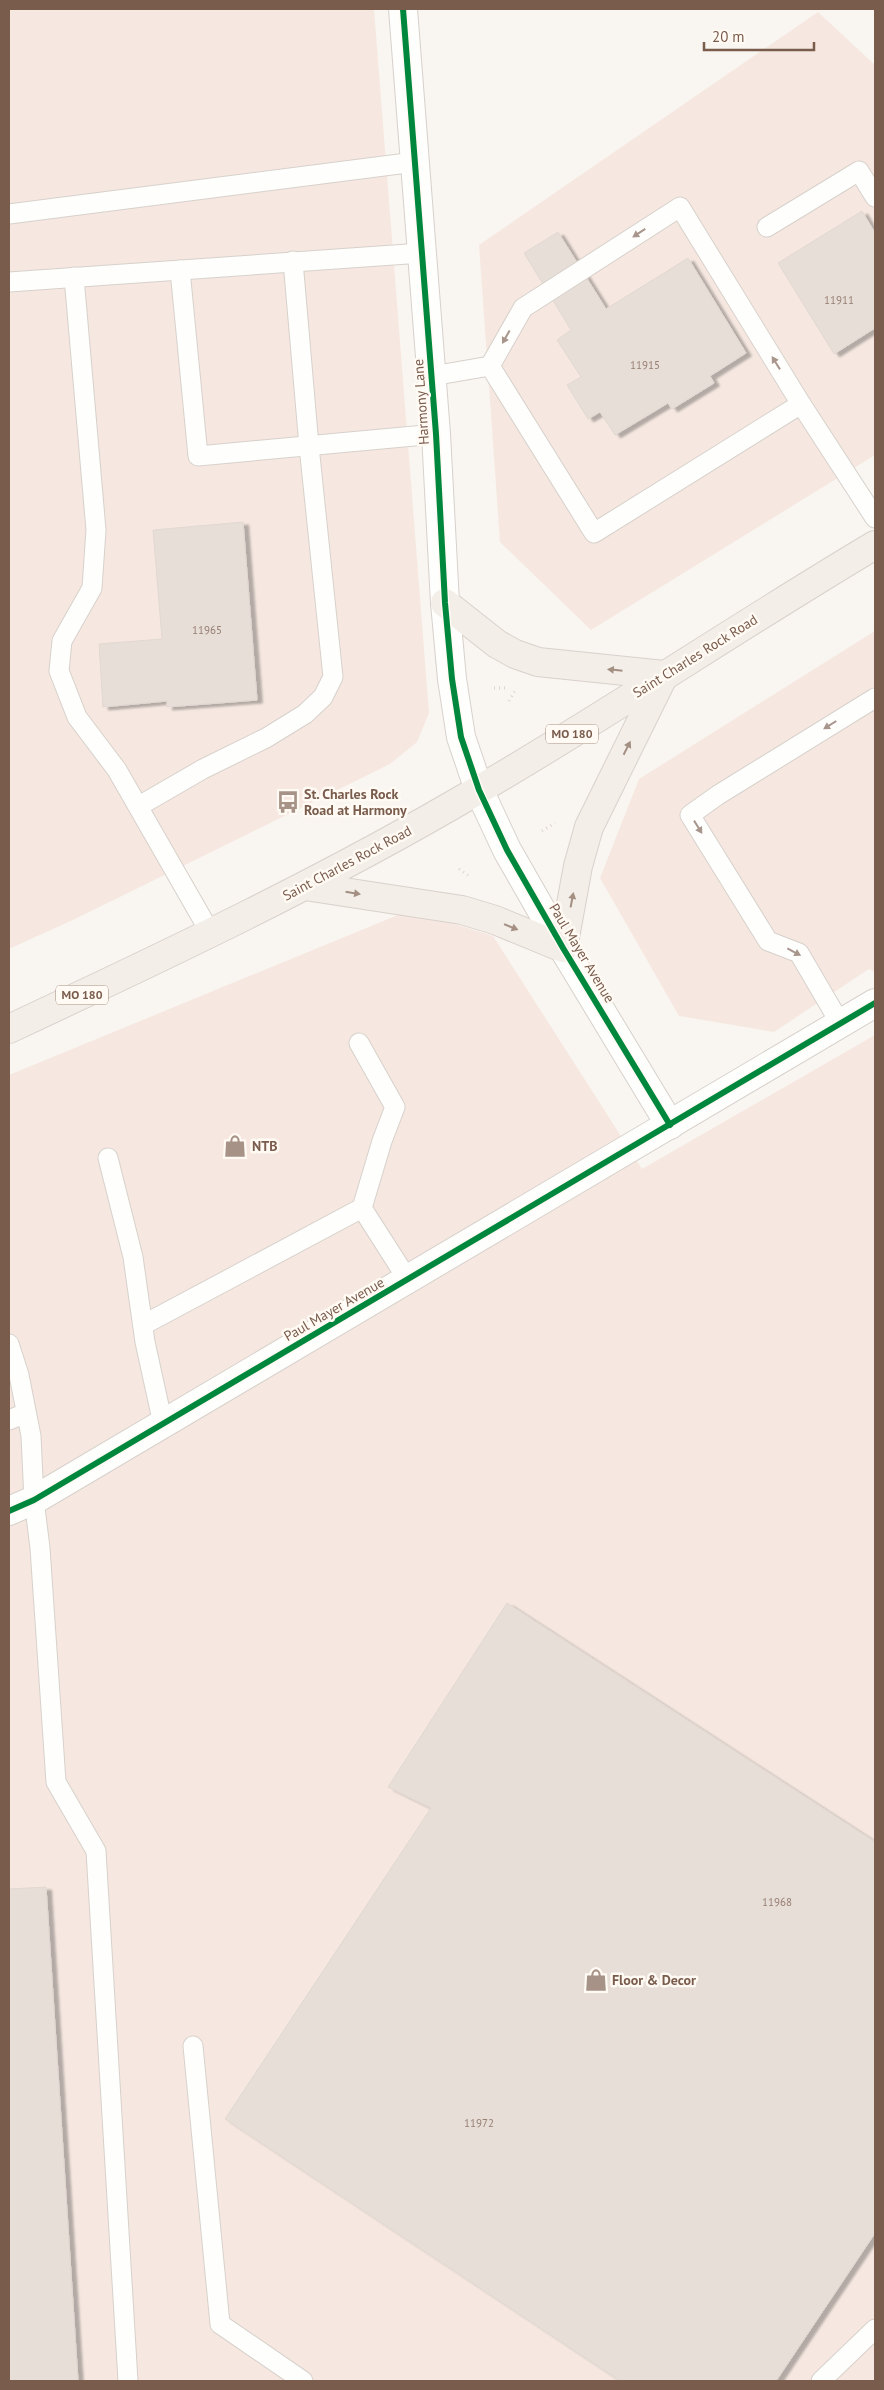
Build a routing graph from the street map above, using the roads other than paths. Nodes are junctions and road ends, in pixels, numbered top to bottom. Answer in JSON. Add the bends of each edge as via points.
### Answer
{"nodes":[{"id":1,"x":403,"y":9,"type":"edge"},
{"id":2,"x":415,"y":162,"type":"junction"},
{"id":3,"x":875,"y":198,"type":"edge"},
{"id":4,"x":9,"y":214,"type":"edge"},
{"id":5,"x":767,"y":227,"type":"dead end"},
{"id":6,"x":422,"y":253,"type":"junction"},
{"id":7,"x":293,"y":261,"type":"junction"},
{"id":8,"x":180,"y":270,"type":"junction"},
{"id":9,"x":74,"y":277,"type":"junction"},
{"id":10,"x":9,"y":282,"type":"edge"},
{"id":11,"x":490,"y":366,"type":"junction"},
{"id":12,"x":432,"y":376,"type":"junction"},
{"id":13,"x":801,"y":404,"type":"junction"},
{"id":14,"x":436,"y":434,"type":"junction"},
{"id":15,"x":308,"y":446,"type":"junction"},
{"id":16,"x":875,"y":518,"type":"edge"},
{"id":17,"x":875,"y":545,"type":"edge"},
{"id":18,"x":445,"y":603,"type":"junction"},
{"id":19,"x":664,"y":676,"type":"junction"},
{"id":20,"x":873,"y":699,"type":"edge"},
{"id":21,"x":479,"y":790,"type":"junction"},
{"id":22,"x":138,"y":806,"type":"junction"},
{"id":23,"x":305,"y":886,"type":"junction"},
{"id":24,"x":211,"y":934,"type":"junction"},
{"id":25,"x":563,"y":948,"type":"junction"},
{"id":26,"x":875,"y":1002,"type":"edge"},
{"id":27,"x":840,"y":1023,"type":"junction"},
{"id":28,"x":9,"y":1029,"type":"edge"},
{"id":29,"x":359,"y":1043,"type":"dead end"},
{"id":30,"x":670,"y":1125,"type":"junction"},
{"id":31,"x":108,"y":1158,"type":"dead end"},
{"id":32,"x":362,"y":1208,"type":"junction"},
{"id":33,"x":408,"y":1280,"type":"junction"},
{"id":34,"x":143,"y":1326,"type":"junction"},
{"id":35,"x":9,"y":1344,"type":"edge"},
{"id":36,"x":26,"y":1413,"type":"junction"},
{"id":37,"x":9,"y":1420,"type":"edge"},
{"id":38,"x":162,"y":1424,"type":"junction"},
{"id":39,"x":34,"y":1500,"type":"junction"},
{"id":40,"x":9,"y":1511,"type":"edge"},
{"id":41,"x":194,"y":2046,"type":"dead end"},
{"id":42,"x":875,"y":2330,"type":"edge"},
{"id":43,"x":128,"y":2381,"type":"edge"},
{"id":44,"x":303,"y":2381,"type":"edge"},
{"id":45,"x":821,"y":2381,"type":"edge"}],
"edges":[{"from":1,"to":2,"type":"street","name":"Harmony Lane"},
{"from":2,"to":4,"type":"lane"},
{"from":2,"to":6,"type":"street","name":"Harmony Lane"},
{"from":3,"to":5,"type":"lane","via":[[859,172]]},
{"from":6,"to":7,"type":"lane"},
{"from":6,"to":12,"type":"street","name":"Harmony Lane"},
{"from":7,"to":8,"type":"lane"},
{"from":7,"to":15,"type":"lane"},
{"from":8,"to":9,"type":"lane"},
{"from":8,"to":15,"type":"lane","via":[[198,456]]},
{"from":9,"to":10,"type":"lane"},
{"from":9,"to":22,"type":"lane","via":[[96,530],[92,588],[62,641],[59,671],[77,717],[117,770]]},
{"from":11,"to":12,"type":"lane"},
{"from":11,"to":13,"type":"lane","via":[[594,533]]},
{"from":13,"to":11,"type":"lane","one_way":true,"via":[[680,207],[523,308]]},
{"from":12,"to":14,"type":"street","name":"Harmony Lane"},
{"from":13,"to":16,"type":"lane"},
{"from":14,"to":15,"type":"lane"},
{"from":14,"to":18,"type":"street","name":"Harmony Lane"},
{"from":15,"to":22,"type":"lane","via":[[333,677],[323,697],[305,714]]},
{"from":17,"to":19,"type":"main road","name":"Saint Charles Rock Road","number":"MO 180"},
{"from":19,"to":18,"type":"main road","one_way":true,"via":[[538,662],[497,644]]},
{"from":18,"to":21,"type":"street","name":"Harmony Lane","via":[[461,737]]},
{"from":19,"to":21,"type":"main road","name":"Saint Charles Rock Road","number":"MO 180"},
{"from":25,"to":19,"type":"main road","one_way":true,"via":[[578,866],[589,827]]},
{"from":20,"to":27,"type":"lane","one_way":true,"via":[[690,815],[768,941],[800,953]]},
{"from":21,"to":23,"type":"main road","name":"Saint Charles Rock Road","number":"MO 180"},
{"from":21,"to":25,"type":"street","name":"Paul Mayer Avenue","via":[[507,850]]},
{"from":22,"to":24,"type":"lane"},
{"from":23,"to":24,"type":"main road","name":"Saint Charles Rock Road","number":"MO 180"},
{"from":23,"to":25,"type":"main road","one_way":true,"via":[[462,910]]},
{"from":24,"to":28,"type":"main road","name":"Saint Charles Rock Road","number":"MO 180"},
{"from":25,"to":30,"type":"street","name":"Paul Mayer Avenue"},
{"from":26,"to":27,"type":"street","name":"Paul Mayer Avenue"},
{"from":27,"to":30,"type":"street","name":"Paul Mayer Avenue"},
{"from":29,"to":32,"type":"lane","via":[[395,1107]]},
{"from":30,"to":33,"type":"street","name":"Paul Mayer Avenue"},
{"from":31,"to":34,"type":"lane","via":[[133,1257]]},
{"from":32,"to":33,"type":"lane"},
{"from":32,"to":34,"type":"lane"},
{"from":33,"to":38,"type":"street","name":"Paul Mayer Avenue"},
{"from":34,"to":38,"type":"lane"},
{"from":35,"to":36,"type":"lane"},
{"from":36,"to":37,"type":"lane"},
{"from":36,"to":39,"type":"lane","via":[[31,1436]]},
{"from":38,"to":39,"type":"street","name":"Paul Mayer Avenue"},
{"from":39,"to":40,"type":"street","name":"Paul Mayer Avenue"},
{"from":39,"to":43,"type":"lane","via":[[56,1782],[96,1851]]},
{"from":41,"to":44,"type":"lane","via":[[220,2324]]},
{"from":42,"to":45,"type":"lane"}]}
